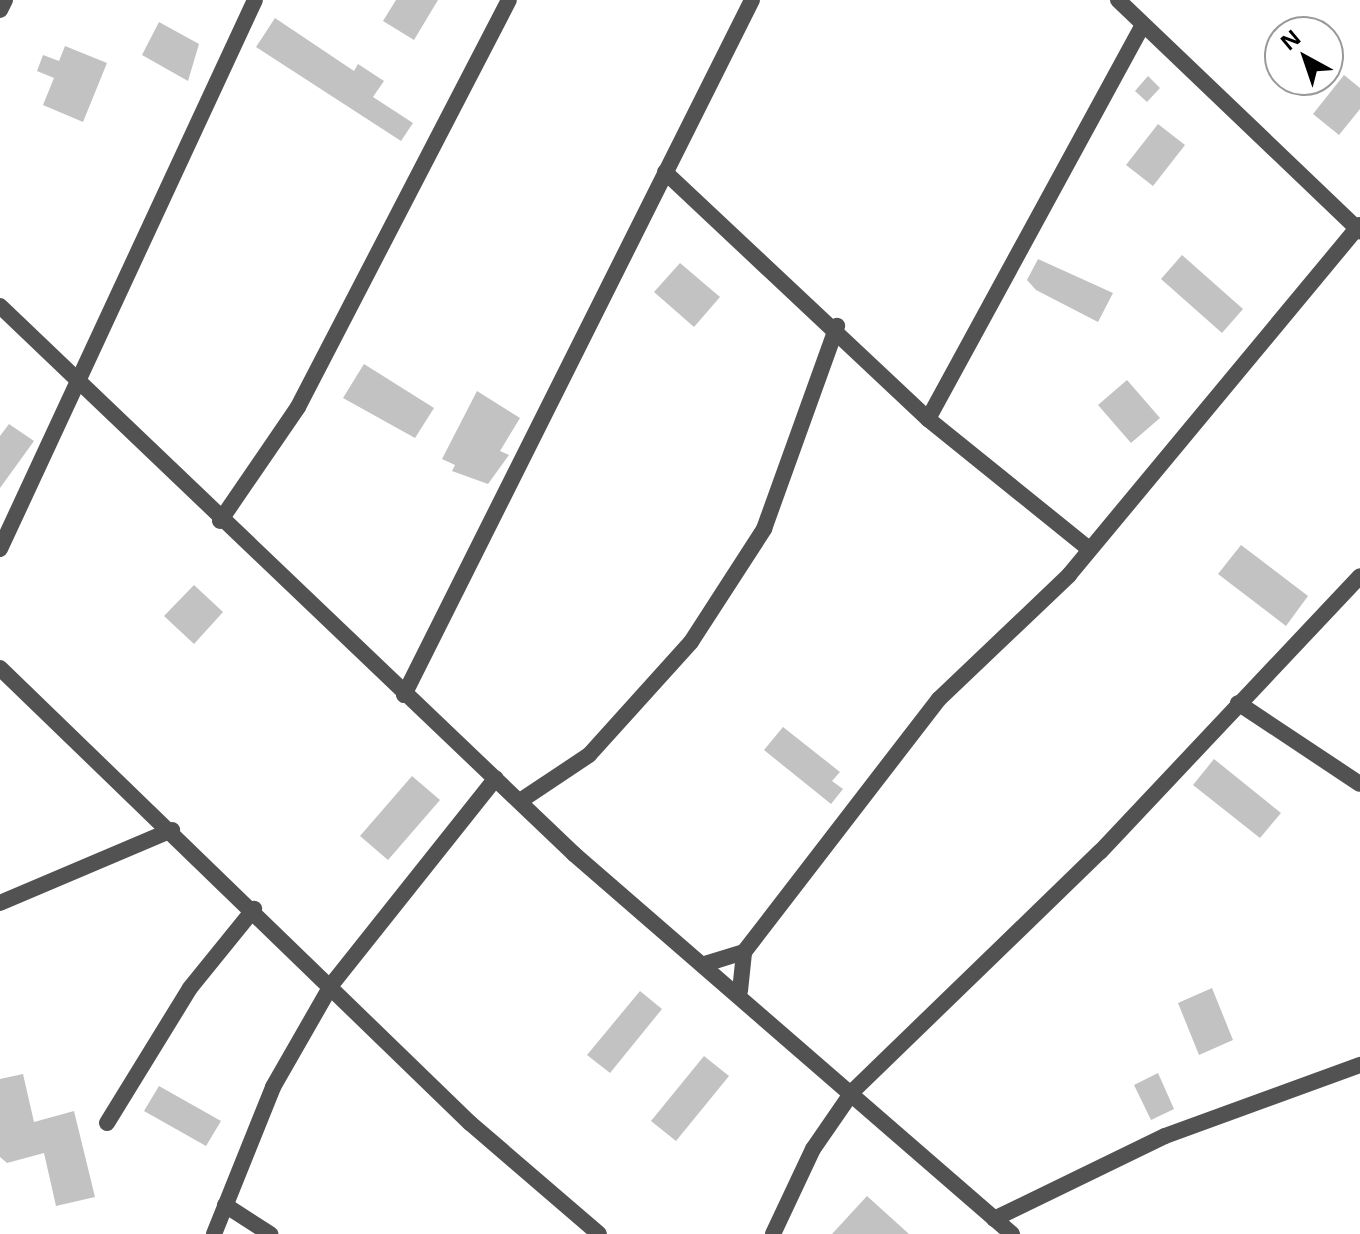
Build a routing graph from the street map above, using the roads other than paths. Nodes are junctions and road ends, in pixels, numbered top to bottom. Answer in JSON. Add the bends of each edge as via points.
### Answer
{"nodes":[{"id":1,"x":5,"y":0,"type":"edge"},
{"id":2,"x":255,"y":0,"type":"edge"},
{"id":3,"x":509,"y":0,"type":"edge"},
{"id":4,"x":752,"y":0,"type":"edge"},
{"id":5,"x":1118,"y":0,"type":"edge"},
{"id":6,"x":0,"y":10,"type":"edge"},
{"id":7,"x":1143,"y":25,"type":"junction"},
{"id":8,"x":665,"y":172,"type":"junction"},
{"id":9,"x":1359,"y":228,"type":"edge"},
{"id":10,"x":0,"y":306,"type":"edge"},
{"id":11,"x":837,"y":326,"type":"junction"},
{"id":12,"x":78,"y":377,"type":"junction"},
{"id":13,"x":928,"y":419,"type":"junction"},
{"id":14,"x":220,"y":521,"type":"junction"},
{"id":15,"x":0,"y":549,"type":"edge"},
{"id":16,"x":1089,"y":549,"type":"junction"},
{"id":17,"x":1360,"y":576,"type":"edge"},
{"id":18,"x":0,"y":668,"type":"edge"},
{"id":19,"x":404,"y":695,"type":"junction"},
{"id":20,"x":1238,"y":703,"type":"junction"},
{"id":21,"x":496,"y":778,"type":"junction"},
{"id":22,"x":1360,"y":784,"type":"edge"},
{"id":23,"x":520,"y":801,"type":"junction"},
{"id":24,"x":172,"y":830,"type":"junction"},
{"id":25,"x":0,"y":903,"type":"edge"},
{"id":26,"x":254,"y":909,"type":"junction"},
{"id":27,"x":744,"y":952,"type":"junction"},
{"id":28,"x":705,"y":964,"type":"junction"},
{"id":29,"x":332,"y":984,"type":"junction"},
{"id":30,"x":740,"y":991,"type":"junction"},
{"id":31,"x":1360,"y":1065,"type":"edge"},
{"id":32,"x":853,"y":1091,"type":"junction"},
{"id":33,"x":107,"y":1123,"type":"dead end"},
{"id":34,"x":225,"y":1205,"type":"junction"},
{"id":35,"x":994,"y":1219,"type":"junction"},
{"id":36,"x":214,"y":1234,"type":"edge"},
{"id":37,"x":270,"y":1234,"type":"edge"},
{"id":38,"x":599,"y":1234,"type":"edge"},
{"id":39,"x":773,"y":1234,"type":"edge"},
{"id":40,"x":1012,"y":1234,"type":"edge"}],
"edges":[{"from":1,"to":6,"type":"street"},
{"from":2,"to":12,"type":"street"},
{"from":3,"to":14,"type":"street","via":[[298,407]]},
{"from":4,"to":8,"type":"street"},
{"from":5,"to":7,"type":"street"},
{"from":7,"to":9,"type":"street"},
{"from":7,"to":13,"type":"street"},
{"from":8,"to":11,"type":"street"},
{"from":8,"to":19,"type":"street"},
{"from":9,"to":16,"type":"street"},
{"from":10,"to":12,"type":"street"},
{"from":11,"to":13,"type":"street"},
{"from":11,"to":23,"type":"street","via":[[764,529],[691,642],[589,755]]},
{"from":12,"to":14,"type":"street"},
{"from":12,"to":15,"type":"street"},
{"from":13,"to":16,"type":"street"},
{"from":14,"to":19,"type":"street"},
{"from":16,"to":27,"type":"street","via":[[939,699]]},
{"from":17,"to":20,"type":"street"},
{"from":18,"to":24,"type":"street"},
{"from":19,"to":21,"type":"street"},
{"from":20,"to":22,"type":"street"},
{"from":20,"to":32,"type":"street","via":[[967,987]]},
{"from":21,"to":23,"type":"street"},
{"from":21,"to":29,"type":"street"},
{"from":23,"to":28,"type":"street"},
{"from":24,"to":25,"type":"street"},
{"from":24,"to":26,"type":"street"},
{"from":26,"to":29,"type":"street"},
{"from":26,"to":33,"type":"street","via":[[190,988]]},
{"from":27,"to":28,"type":"street"},
{"from":27,"to":30,"type":"street"},
{"from":28,"to":30,"type":"street"},
{"from":29,"to":34,"type":"street","via":[[273,1087]]},
{"from":29,"to":38,"type":"street","via":[[470,1123]]},
{"from":30,"to":32,"type":"street"},
{"from":31,"to":35,"type":"street","via":[[1165,1136]]},
{"from":32,"to":35,"type":"street","via":[[886,1131]]},
{"from":32,"to":39,"type":"street","via":[[813,1149]]},
{"from":34,"to":36,"type":"street"},
{"from":34,"to":37,"type":"street"},
{"from":35,"to":40,"type":"street"}]}
